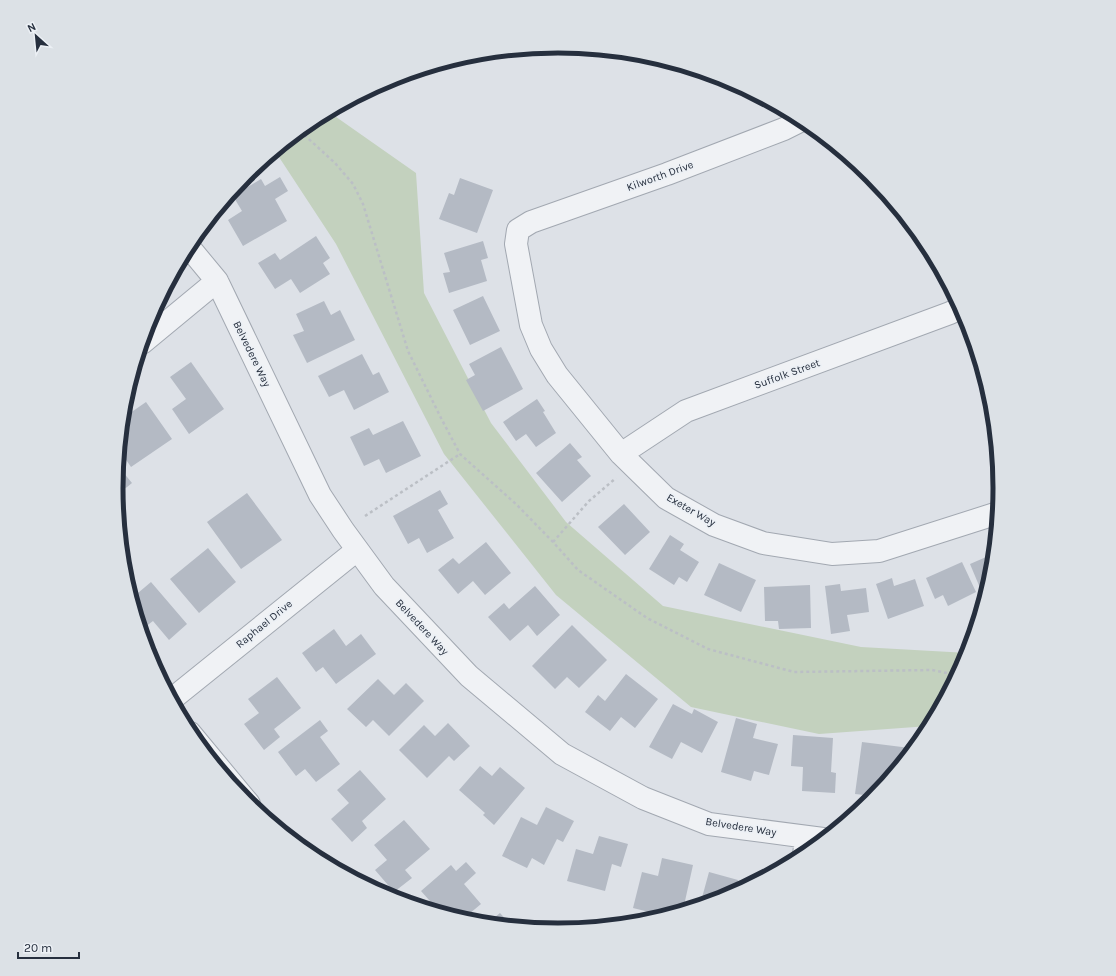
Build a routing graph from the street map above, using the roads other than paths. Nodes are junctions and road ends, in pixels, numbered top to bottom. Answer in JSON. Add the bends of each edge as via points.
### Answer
{"nodes":[{"id":1,"x":796,"y":123,"type":"edge"},
{"id":2,"x":518,"y":230,"type":"joint"},
{"id":3,"x":193,"y":252,"type":"edge"},
{"id":4,"x":217,"y":281,"type":"junction"},
{"id":5,"x":955,"y":311,"type":"edge"},
{"id":6,"x":151,"y":336,"type":"edge"},
{"id":7,"x":621,"y":454,"type":"junction"},
{"id":8,"x":992,"y":515,"type":"edge"},
{"id":9,"x":357,"y":550,"type":"junction"},
{"id":10,"x":176,"y":696,"type":"edge"},
{"id":11,"x":809,"y":844,"type":"edge"}],
"edges":[{"from":1,"to":2,"type":"street","name":"Kilworth Drive","via":[[667,174],[531,222]]},
{"from":2,"to":7,"type":"street","name":"Exeter Way","via":[[516,244],[531,325],[541,349],[557,375]]},
{"from":3,"to":4,"type":"street","name":"Belvedere Way"},
{"from":4,"to":6,"type":"street"},
{"from":4,"to":9,"type":"street","name":"Belvedere Way","via":[[320,495]]},
{"from":5,"to":7,"type":"street","name":"Suffolk Street","via":[[686,411]]},
{"from":7,"to":8,"type":"street","name":"Exeter Way","via":[[666,498],[714,525],[763,543],[832,554],[879,551]]},
{"from":9,"to":10,"type":"street","name":"Raphael Drive"},
{"from":9,"to":11,"type":"street","name":"Belvedere Way","via":[[384,586],[469,676],[562,754],[643,798],[709,824]]}]}
